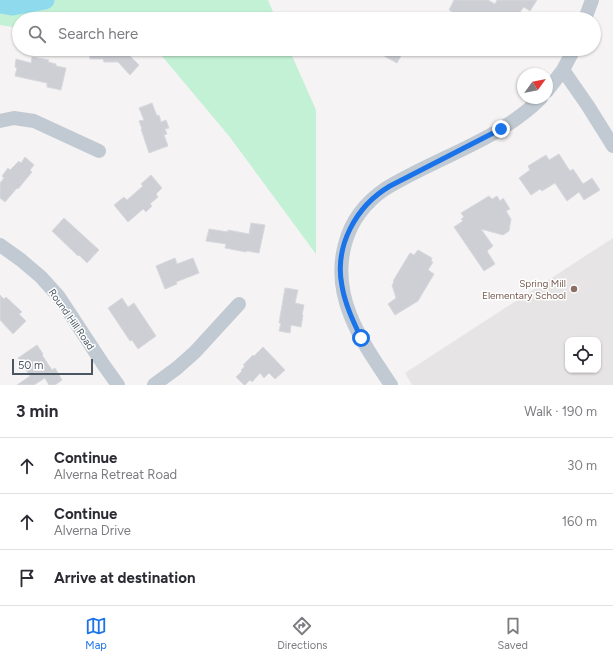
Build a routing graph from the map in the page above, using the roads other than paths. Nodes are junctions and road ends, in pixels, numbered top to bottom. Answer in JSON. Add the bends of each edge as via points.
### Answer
{"nodes":[{"id":1,"x":592,"y":0,"type":"edge"},
{"id":2,"x":588,"y":12,"type":"edge"},
{"id":3,"x":570,"y":56,"type":"edge"},
{"id":4,"x":563,"y":70,"type":"junction"},
{"id":5,"x":553,"y":83,"type":"edge"},
{"id":6,"x":535,"y":104,"type":"edge"},
{"id":7,"x":0,"y":121,"type":"edge"},
{"id":8,"x":613,"y":146,"type":"edge"},
{"id":9,"x":99,"y":151,"type":"dead end"},
{"id":10,"x":0,"y":245,"type":"edge"},
{"id":11,"x":239,"y":304,"type":"dead end"},
{"id":12,"x":118,"y":385,"type":"edge"},
{"id":13,"x":154,"y":385,"type":"edge"},
{"id":14,"x":391,"y":385,"type":"edge"}],
"edges":[{"from":1,"to":2,"type":"street"},
{"from":3,"to":4,"type":"street"},
{"from":4,"to":5,"type":"street"},
{"from":4,"to":8,"type":"street"},
{"from":6,"to":14,"type":"street","via":[[501,129],[390,186],[370,201],[349,230],[340,269],[344,296],[361,338]]},
{"from":7,"to":9,"type":"street","via":[[14,118],[34,121]]},
{"from":10,"to":12,"type":"street","name":"Round Hill Road","via":[[41,277],[59,297]]},
{"from":11,"to":13,"type":"street","via":[[195,352]]}]}
